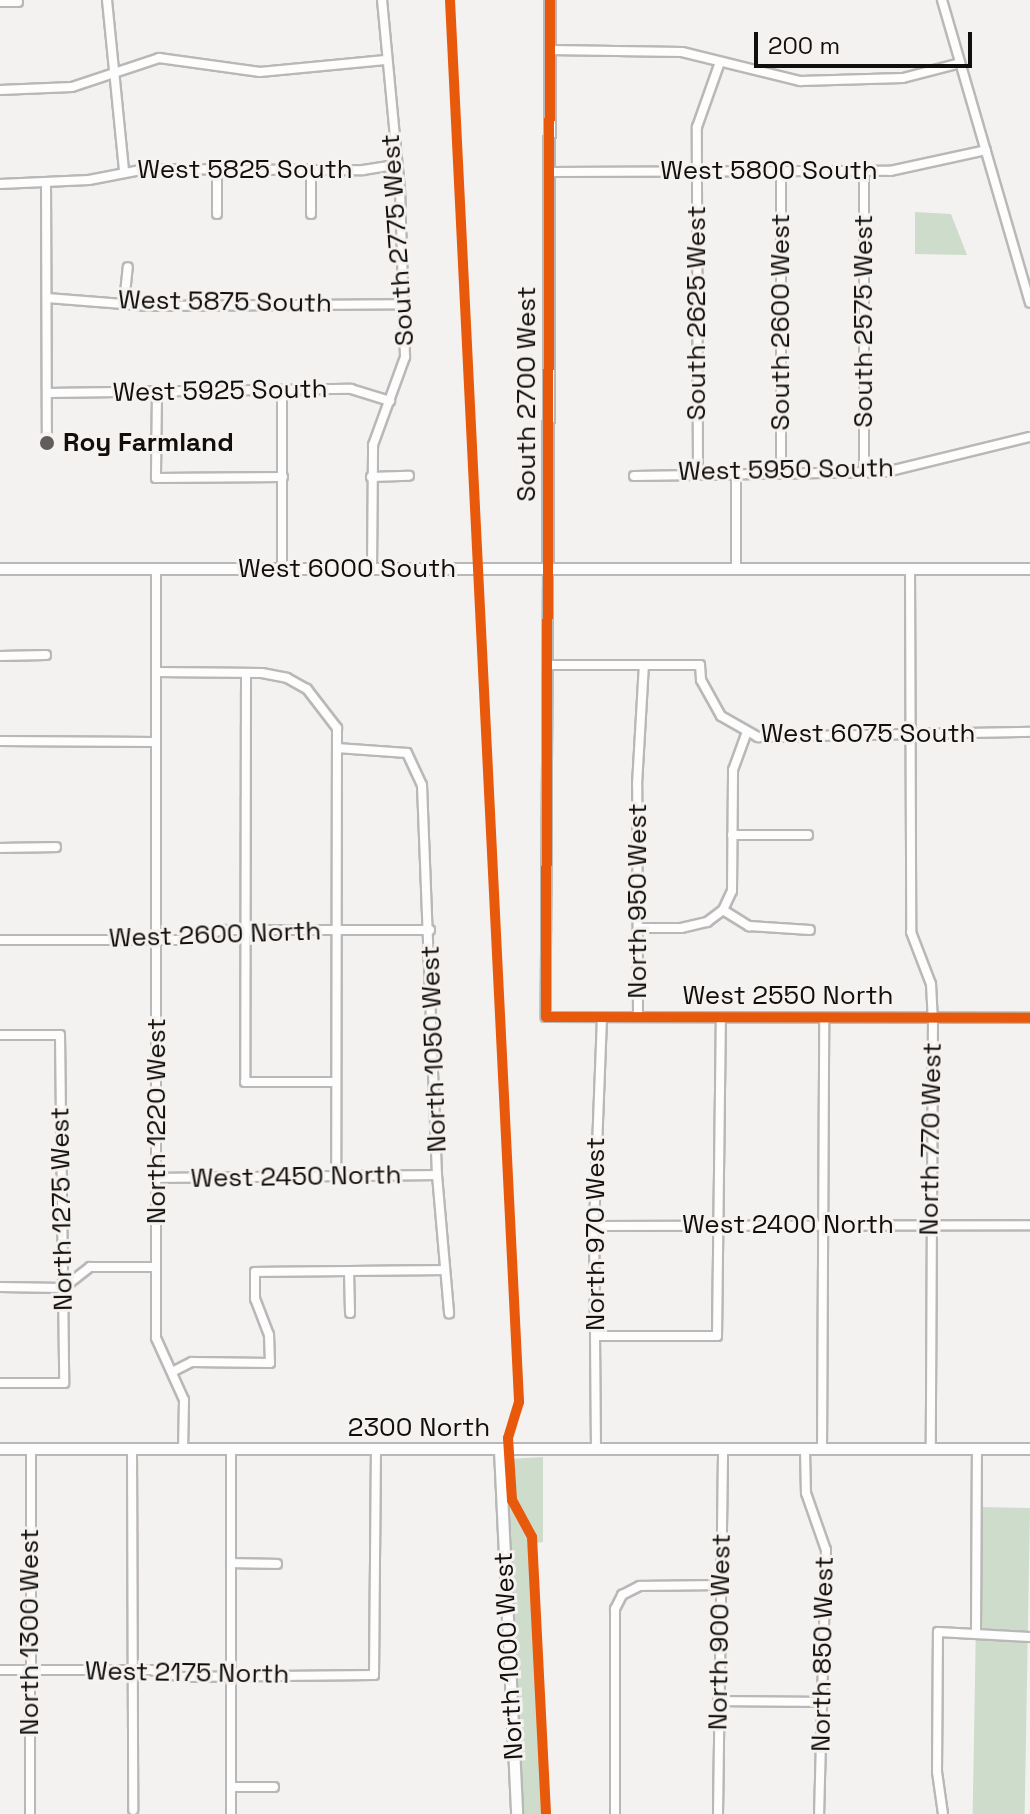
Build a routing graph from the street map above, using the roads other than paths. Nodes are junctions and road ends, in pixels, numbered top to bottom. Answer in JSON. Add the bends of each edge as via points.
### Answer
{"nodes":[{"id":1,"x":107,"y":0,"type":"edge"},
{"id":2,"x":382,"y":0,"type":"edge"},
{"id":3,"x":550,"y":0,"type":"edge"},
{"id":4,"x":942,"y":0,"type":"edge"},
{"id":5,"x":0,"y":2,"type":"edge"},
{"id":6,"x":18,"y":2,"type":"dead end"},
{"id":7,"x":550,"y":50,"type":"junction"},
{"id":8,"x":385,"y":60,"type":"junction"},
{"id":9,"x":720,"y":62,"type":"junction"},
{"id":10,"x":960,"y":63,"type":"junction"},
{"id":11,"x":114,"y":71,"type":"junction"},
{"id":12,"x":0,"y":90,"type":"edge"},
{"id":13,"x":986,"y":150,"type":"junction"},
{"id":14,"x":396,"y":165,"type":"junction"},
{"id":15,"x":217,"y":169,"type":"junction"},
{"id":16,"x":311,"y":169,"type":"junction"},
{"id":17,"x":124,"y":171,"type":"junction"},
{"id":18,"x":781,"y":171,"type":"junction"},
{"id":19,"x":864,"y":171,"type":"junction"},
{"id":20,"x":550,"y":172,"type":"junction"},
{"id":21,"x":697,"y":172,"type":"junction"},
{"id":22,"x":46,"y":182,"type":"junction"},
{"id":23,"x":0,"y":184,"type":"edge"},
{"id":24,"x":217,"y":214,"type":"dead end"},
{"id":25,"x":311,"y":214,"type":"dead end"},
{"id":26,"x":128,"y":267,"type":"dead end"},
{"id":27,"x":47,"y":298,"type":"junction"},
{"id":28,"x":1030,"y":302,"type":"edge"},
{"id":29,"x":124,"y":303,"type":"junction"},
{"id":30,"x":404,"y":304,"type":"junction"},
{"id":31,"x":282,"y":390,"type":"junction"},
{"id":32,"x":157,"y":392,"type":"junction"},
{"id":33,"x":47,"y":393,"type":"junction"},
{"id":34,"x":390,"y":401,"type":"junction"},
{"id":35,"x":47,"y":434,"type":"dead end"},
{"id":36,"x":1030,"y":437,"type":"edge"},
{"id":37,"x":698,"y":472,"type":"junction"},
{"id":38,"x":736,"y":472,"type":"junction"},
{"id":39,"x":781,"y":472,"type":"junction"},
{"id":40,"x":864,"y":472,"type":"junction"},
{"id":41,"x":409,"y":476,"type":"dead end"},
{"id":42,"x":634,"y":476,"type":"dead end"},
{"id":43,"x":283,"y":477,"type":"junction"},
{"id":44,"x":371,"y":477,"type":"junction"},
{"id":45,"x":0,"y":569,"type":"edge"},
{"id":46,"x":156,"y":569,"type":"junction"},
{"id":47,"x":282,"y":569,"type":"junction"},
{"id":48,"x":372,"y":569,"type":"junction"},
{"id":49,"x":910,"y":569,"type":"junction"},
{"id":50,"x":1030,"y":569,"type":"edge"},
{"id":51,"x":736,"y":570,"type":"junction"},
{"id":52,"x":548,"y":571,"type":"junction"},
{"id":53,"x":46,"y":655,"type":"dead end"},
{"id":54,"x":0,"y":656,"type":"edge"},
{"id":55,"x":549,"y":665,"type":"junction"},
{"id":56,"x":644,"y":665,"type":"junction"},
{"id":57,"x":156,"y":672,"type":"junction"},
{"id":58,"x":246,"y":673,"type":"junction"},
{"id":59,"x":1030,"y":732,"type":"edge"},
{"id":60,"x":746,"y":734,"type":"junction"},
{"id":61,"x":911,"y":736,"type":"junction"},
{"id":62,"x":0,"y":741,"type":"edge"},
{"id":63,"x":155,"y":742,"type":"junction"},
{"id":64,"x":337,"y":748,"type":"junction"},
{"id":65,"x":732,"y":835,"type":"junction"},
{"id":66,"x":808,"y":835,"type":"dead end"},
{"id":67,"x":56,"y":847,"type":"dead end"},
{"id":68,"x":0,"y":848,"type":"edge"},
{"id":69,"x":723,"y":910,"type":"junction"},
{"id":70,"x":638,"y":928,"type":"junction"},
{"id":71,"x":245,"y":930,"type":"junction"},
{"id":72,"x":337,"y":930,"type":"junction"},
{"id":73,"x":430,"y":930,"type":"junction"},
{"id":74,"x":810,"y":930,"type":"dead end"},
{"id":75,"x":0,"y":940,"type":"edge"},
{"id":76,"x":158,"y":940,"type":"junction"},
{"id":77,"x":546,"y":1017,"type":"joint"},
{"id":78,"x":602,"y":1017,"type":"junction"},
{"id":79,"x":638,"y":1017,"type":"junction"},
{"id":80,"x":721,"y":1018,"type":"junction"},
{"id":81,"x":824,"y":1018,"type":"junction"},
{"id":82,"x":933,"y":1018,"type":"junction"},
{"id":83,"x":1030,"y":1018,"type":"edge"},
{"id":84,"x":0,"y":1035,"type":"edge"},
{"id":85,"x":336,"y":1082,"type":"junction"},
{"id":86,"x":437,"y":1175,"type":"junction"},
{"id":87,"x":336,"y":1176,"type":"junction"},
{"id":88,"x":155,"y":1178,"type":"junction"},
{"id":89,"x":719,"y":1225,"type":"junction"},
{"id":90,"x":820,"y":1225,"type":"junction"},
{"id":91,"x":929,"y":1225,"type":"junction"},
{"id":92,"x":1030,"y":1225,"type":"edge"},
{"id":93,"x":594,"y":1226,"type":"junction"},
{"id":94,"x":156,"y":1267,"type":"junction"},
{"id":95,"x":444,"y":1270,"type":"junction"},
{"id":96,"x":349,"y":1271,"type":"junction"},
{"id":97,"x":0,"y":1287,"type":"edge"},
{"id":98,"x":63,"y":1288,"type":"junction"},
{"id":99,"x":350,"y":1313,"type":"dead end"},
{"id":100,"x":449,"y":1313,"type":"dead end"},
{"id":101,"x":596,"y":1336,"type":"junction"},
{"id":102,"x":172,"y":1372,"type":"junction"},
{"id":103,"x":0,"y":1383,"type":"edge"},
{"id":104,"x":0,"y":1449,"type":"edge"},
{"id":105,"x":31,"y":1449,"type":"junction"},
{"id":106,"x":977,"y":1449,"type":"junction"},
{"id":107,"x":1030,"y":1449,"type":"edge"},
{"id":108,"x":132,"y":1450,"type":"junction"},
{"id":109,"x":183,"y":1450,"type":"junction"},
{"id":110,"x":231,"y":1450,"type":"junction"},
{"id":111,"x":376,"y":1450,"type":"junction"},
{"id":112,"x":500,"y":1450,"type":"junction"},
{"id":113,"x":596,"y":1450,"type":"junction"},
{"id":114,"x":723,"y":1450,"type":"junction"},
{"id":115,"x":805,"y":1450,"type":"junction"},
{"id":116,"x":822,"y":1450,"type":"junction"},
{"id":117,"x":931,"y":1450,"type":"junction"},
{"id":118,"x":231,"y":1563,"type":"junction"},
{"id":119,"x":277,"y":1564,"type":"dead end"},
{"id":120,"x":719,"y":1585,"type":"junction"},
{"id":121,"x":976,"y":1631,"type":"junction"},
{"id":122,"x":1030,"y":1637,"type":"edge"},
{"id":123,"x":0,"y":1670,"type":"edge"},
{"id":124,"x":29,"y":1670,"type":"junction"},
{"id":125,"x":132,"y":1670,"type":"junction"},
{"id":126,"x":230,"y":1675,"type":"junction"},
{"id":127,"x":718,"y":1701,"type":"junction"},
{"id":128,"x":824,"y":1702,"type":"junction"},
{"id":129,"x":231,"y":1787,"type":"junction"},
{"id":130,"x":274,"y":1787,"type":"dead end"},
{"id":131,"x":133,"y":1810,"type":"dead end"},
{"id":132,"x":30,"y":1814,"type":"edge"},
{"id":133,"x":231,"y":1814,"type":"edge"},
{"id":134,"x":517,"y":1814,"type":"edge"},
{"id":135,"x":615,"y":1814,"type":"edge"},
{"id":136,"x":718,"y":1814,"type":"edge"},
{"id":137,"x":819,"y":1814,"type":"edge"},
{"id":138,"x":943,"y":1814,"type":"edge"}],
"edges":[{"from":1,"to":11,"type":"street"},
{"from":2,"to":8,"type":"street","name":"South 2775 West"},
{"from":3,"to":7,"type":"street","name":"South 2700 West"},
{"from":4,"to":10,"type":"street"},
{"from":5,"to":6,"type":"street"},
{"from":7,"to":9,"type":"street","via":[[682,52]]},
{"from":7,"to":20,"type":"street","name":"South 2700 West"},
{"from":8,"to":11,"type":"street","via":[[260,72],[159,58]]},
{"from":8,"to":14,"type":"street","name":"South 2775 West"},
{"from":9,"to":10,"type":"street","via":[[800,81],[903,78]]},
{"from":9,"to":21,"type":"street","name":"South 2625 West","via":[[697,127]]},
{"from":10,"to":13,"type":"street"},
{"from":11,"to":12,"type":"street","via":[[72,87]]},
{"from":11,"to":17,"type":"street"},
{"from":13,"to":19,"type":"street","name":"West 5800 South","via":[[917,167]]},
{"from":13,"to":28,"type":"street"},
{"from":14,"to":16,"type":"street","name":"West 5825 South"},
{"from":14,"to":30,"type":"street","name":"South 2775 West"},
{"from":15,"to":16,"type":"street","name":"West 5825 South"},
{"from":15,"to":17,"type":"street","name":"West 5825 South"},
{"from":15,"to":24,"type":"street"},
{"from":16,"to":25,"type":"street"},
{"from":17,"to":22,"type":"street","name":"West 5825 South","via":[[98,179]]},
{"from":18,"to":19,"type":"street","name":"West 5800 South"},
{"from":18,"to":21,"type":"street","name":"West 5800 South"},
{"from":18,"to":39,"type":"street","name":"South 2600 West"},
{"from":19,"to":40,"type":"street","name":"South 2575 West"},
{"from":20,"to":21,"type":"street","name":"West 5800 South"},
{"from":20,"to":52,"type":"street","name":"South 2700 West"},
{"from":21,"to":37,"type":"street","name":"South 2625 West"},
{"from":22,"to":23,"type":"street","name":"West 5825 South"},
{"from":22,"to":27,"type":"street"},
{"from":26,"to":29,"type":"street"},
{"from":27,"to":29,"type":"street","name":"West 5875 South"},
{"from":27,"to":33,"type":"street"},
{"from":29,"to":30,"type":"street","name":"West 5875 South"},
{"from":30,"to":34,"type":"street","name":"South 2775 West","via":[[404,369]]},
{"from":31,"to":32,"type":"street","name":"West 5925 South"},
{"from":31,"to":34,"type":"street","name":"West 5925 South","via":[[351,389]]},
{"from":31,"to":43,"type":"street"},
{"from":32,"to":33,"type":"street","name":"West 5925 South"},
{"from":32,"to":43,"type":"street","via":[[156,478]]},
{"from":33,"to":35,"type":"street"},
{"from":34,"to":44,"type":"street","name":"South 2775 West","via":[[373,445]]},
{"from":36,"to":40,"type":"street","name":"West 5950 South","via":[[924,466]]},
{"from":37,"to":38,"type":"street","name":"West 5950 South"},
{"from":37,"to":42,"type":"street","name":"West 5950 South"},
{"from":38,"to":39,"type":"street","name":"West 5950 South"},
{"from":38,"to":51,"type":"street"},
{"from":39,"to":40,"type":"street","name":"West 5950 South"},
{"from":41,"to":44,"type":"street"},
{"from":43,"to":47,"type":"street"},
{"from":44,"to":48,"type":"street","name":"South 2775 West"},
{"from":45,"to":46,"type":"street","name":"West 6000 South"},
{"from":46,"to":47,"type":"street","name":"West 6000 South"},
{"from":46,"to":57,"type":"street","name":"North 1220 West"},
{"from":47,"to":48,"type":"street","name":"West 6000 South"},
{"from":48,"to":52,"type":"street","name":"West 6000 South"},
{"from":49,"to":50,"type":"street","name":"West 6000 South"},
{"from":49,"to":51,"type":"street","name":"West 6000 South"},
{"from":49,"to":61,"type":"street","name":"North 770 West"},
{"from":51,"to":52,"type":"street","name":"West 6000 South"},
{"from":52,"to":55,"type":"street","name":"South 2700 West"},
{"from":53,"to":54,"type":"street"},
{"from":55,"to":56,"type":"street"},
{"from":55,"to":77,"type":"street","name":"South 2700 West"},
{"from":56,"to":60,"type":"street","name":"West 6075 South","via":[[700,665],[715,709]]},
{"from":56,"to":70,"type":"street","name":"North 950 West","via":[[637,785]]},
{"from":57,"to":58,"type":"street"},
{"from":57,"to":63,"type":"street","name":"North 1220 West"},
{"from":58,"to":64,"type":"street","via":[[287,678],[307,689],[337,728]]},
{"from":58,"to":71,"type":"street"},
{"from":59,"to":61,"type":"street","name":"West 6075 South"},
{"from":60,"to":61,"type":"street","name":"West 6075 South"},
{"from":60,"to":65,"type":"street","via":[[732,785]]},
{"from":61,"to":82,"type":"street","name":"North 770 West","via":[[911,932],[931,984]]},
{"from":62,"to":63,"type":"street"},
{"from":63,"to":76,"type":"street","name":"North 1220 West"},
{"from":64,"to":72,"type":"street"},
{"from":64,"to":73,"type":"street","name":"North 1050 West","via":[[407,753],[422,785]]},
{"from":65,"to":66,"type":"street"},
{"from":65,"to":69,"type":"street","via":[[732,891]]},
{"from":67,"to":68,"type":"street"},
{"from":69,"to":70,"type":"street","via":[[707,922],[681,928]]},
{"from":69,"to":74,"type":"street","via":[[749,926]]},
{"from":70,"to":79,"type":"street","name":"North 950 West"},
{"from":71,"to":72,"type":"street","name":"West 2600 North"},
{"from":71,"to":76,"type":"street","name":"West 2600 North"},
{"from":71,"to":85,"type":"street","via":[[245,1082]]},
{"from":72,"to":73,"type":"street","name":"West 2600 North"},
{"from":72,"to":85,"type":"street"},
{"from":73,"to":86,"type":"street","name":"North 1050 West"},
{"from":75,"to":76,"type":"street","name":"West 2600 North"},
{"from":76,"to":88,"type":"street","name":"North 1220 West"},
{"from":77,"to":78,"type":"street","name":"West 2550 North"},
{"from":78,"to":79,"type":"street","name":"West 2550 North"},
{"from":78,"to":93,"type":"street","name":"North 970 West"},
{"from":79,"to":80,"type":"street","name":"West 2550 North"},
{"from":80,"to":81,"type":"street","name":"West 2550 North"},
{"from":80,"to":89,"type":"street"},
{"from":81,"to":82,"type":"street","name":"West 2550 North"},
{"from":81,"to":90,"type":"street"},
{"from":82,"to":83,"type":"street","name":"West 2550 North"},
{"from":82,"to":91,"type":"street","name":"North 770 West"},
{"from":84,"to":98,"type":"street","name":"North 1275 West","via":[[60,1035]]},
{"from":85,"to":87,"type":"street"},
{"from":86,"to":87,"type":"street","name":"West 2450 North"},
{"from":86,"to":95,"type":"street","name":"North 1050 West"},
{"from":87,"to":88,"type":"street","name":"West 2450 North"},
{"from":88,"to":94,"type":"street","name":"North 1220 West"},
{"from":89,"to":90,"type":"street","name":"West 2400 North"},
{"from":89,"to":93,"type":"street","name":"West 2400 North"},
{"from":89,"to":101,"type":"street","via":[[717,1336]]},
{"from":90,"to":91,"type":"street","name":"West 2400 North"},
{"from":90,"to":116,"type":"street"},
{"from":91,"to":92,"type":"street","name":"West 2400 North"},
{"from":91,"to":117,"type":"street","name":"North 770 West"},
{"from":93,"to":101,"type":"street","name":"North 970 West"},
{"from":94,"to":98,"type":"street","via":[[90,1267]]},
{"from":94,"to":102,"type":"street","name":"North 1220 West","via":[[156,1338]]},
{"from":95,"to":96,"type":"street"},
{"from":95,"to":100,"type":"street","name":"North 1050 West"},
{"from":96,"to":99,"type":"street"},
{"from":96,"to":102,"type":"street","via":[[255,1272],[255,1299],[269,1335],[270,1363],[192,1362]]},
{"from":97,"to":98,"type":"street"},
{"from":98,"to":103,"type":"street","name":"North 1275 West","via":[[64,1383]]},
{"from":101,"to":113,"type":"street","name":"North 970 West"},
{"from":102,"to":109,"type":"street","name":"North 1220 West","via":[[184,1400]]},
{"from":104,"to":105,"type":"street","name":"2300 North"},
{"from":105,"to":108,"type":"street","name":"2300 North"},
{"from":105,"to":124,"type":"street","name":"North 1300 West"},
{"from":106,"to":107,"type":"street","name":"2300 North"},
{"from":106,"to":117,"type":"street","name":"2300 North"},
{"from":106,"to":121,"type":"street"},
{"from":108,"to":109,"type":"street","name":"2300 North"},
{"from":108,"to":125,"type":"street"},
{"from":109,"to":110,"type":"street","name":"2300 North"},
{"from":110,"to":111,"type":"street","name":"2300 North"},
{"from":110,"to":118,"type":"street"},
{"from":111,"to":112,"type":"street","name":"2300 North"},
{"from":111,"to":126,"type":"street","name":"West 2175 North","via":[[374,1675]]},
{"from":112,"to":113,"type":"street","name":"2300 North"},
{"from":112,"to":134,"type":"street","name":"North 1000 West"},
{"from":113,"to":114,"type":"street","name":"2300 North"},
{"from":114,"to":115,"type":"street","name":"2300 North"},
{"from":114,"to":120,"type":"street","name":"North 900 West"},
{"from":115,"to":116,"type":"street","name":"2300 North"},
{"from":115,"to":128,"type":"street","name":"North 850 West","via":[[806,1493],[826,1550]]},
{"from":116,"to":117,"type":"street","name":"2300 North"},
{"from":118,"to":119,"type":"street"},
{"from":118,"to":126,"type":"street"},
{"from":120,"to":127,"type":"street","name":"North 900 West"},
{"from":120,"to":135,"type":"street","via":[[640,1586],[622,1595],[615,1609]]},
{"from":121,"to":122,"type":"street"},
{"from":121,"to":138,"type":"street","via":[[938,1632],[937,1772]]},
{"from":123,"to":124,"type":"street","name":"West 2175 North"},
{"from":124,"to":125,"type":"street","name":"West 2175 North"},
{"from":124,"to":132,"type":"street","name":"North 1300 West"},
{"from":125,"to":126,"type":"street","name":"West 2175 North","via":[[181,1677]]},
{"from":125,"to":131,"type":"street"},
{"from":126,"to":129,"type":"street"},
{"from":127,"to":128,"type":"street"},
{"from":127,"to":136,"type":"street","name":"North 900 West"},
{"from":128,"to":137,"type":"street","name":"North 850 West"},
{"from":129,"to":130,"type":"street"},
{"from":129,"to":133,"type":"street"}]}
